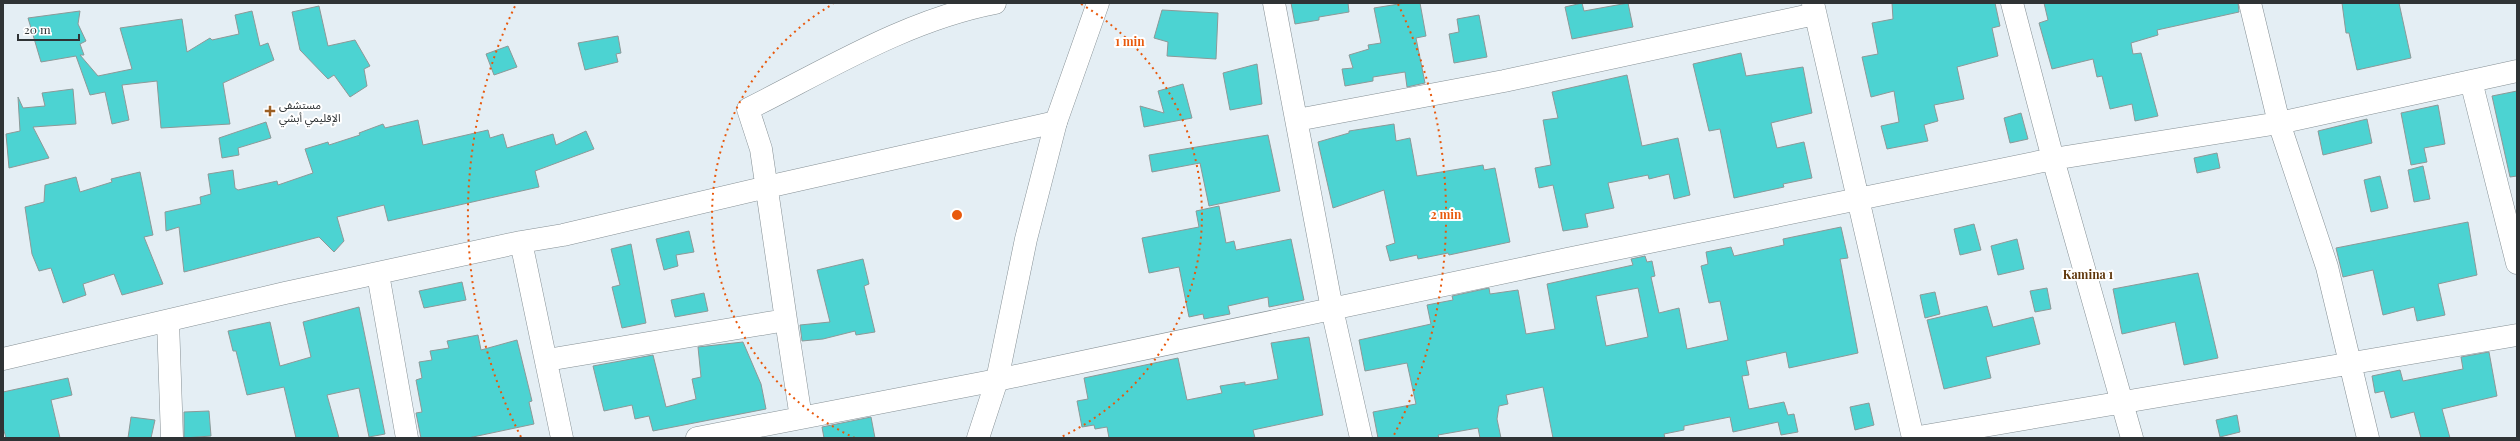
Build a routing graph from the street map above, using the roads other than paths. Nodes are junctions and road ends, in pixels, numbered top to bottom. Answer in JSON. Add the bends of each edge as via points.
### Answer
{"nodes":[{"id":1,"x":1098,"y":3,"type":"edge"},
{"id":2,"x":1274,"y":3,"type":"edge"},
{"id":3,"x":2012,"y":3,"type":"edge"},
{"id":4,"x":2250,"y":3,"type":"edge"},
{"id":5,"x":983,"y":4,"type":"edge"},
{"id":6,"x":1814,"y":8,"type":"edge"},
{"id":7,"x":2517,"y":71,"type":"edge"},
{"id":8,"x":2471,"y":81,"type":"junction"},
{"id":9,"x":1297,"y":120,"type":"junction"},
{"id":10,"x":1056,"y":122,"type":"junction"},
{"id":11,"x":2279,"y":123,"type":"junction"},
{"id":12,"x":2053,"y":159,"type":"junction"},
{"id":13,"x":767,"y":187,"type":"junction"},
{"id":14,"x":1860,"y":200,"type":"junction"},
{"id":15,"x":521,"y":242,"type":"junction"},
{"id":16,"x":2517,"y":263,"type":"edge"},
{"id":17,"x":378,"y":274,"type":"junction"},
{"id":18,"x":1332,"y":309,"type":"junction"},
{"id":19,"x":786,"y":320,"type":"junction"},
{"id":20,"x":168,"y":321,"type":"junction"},
{"id":21,"x":2517,"y":335,"type":"edge"},
{"id":22,"x":3,"y":359,"type":"edge"},
{"id":23,"x":546,"y":360,"type":"junction"},
{"id":24,"x":2350,"y":363,"type":"junction"},
{"id":25,"x":997,"y":380,"type":"junction"},
{"id":26,"x":2123,"y":404,"type":"junction"},
{"id":27,"x":801,"y":418,"type":"junction"},
{"id":28,"x":172,"y":438,"type":"edge"},
{"id":29,"x":407,"y":438,"type":"edge"},
{"id":30,"x":562,"y":438,"type":"edge"},
{"id":31,"x":697,"y":438,"type":"edge"},
{"id":32,"x":978,"y":438,"type":"edge"},
{"id":33,"x":1361,"y":438,"type":"edge"},
{"id":34,"x":1913,"y":438,"type":"edge"},
{"id":35,"x":2132,"y":438,"type":"edge"},
{"id":36,"x":2368,"y":438,"type":"edge"}],
"edges":[{"from":1,"to":10,"type":"street"},
{"from":2,"to":9,"type":"street"},
{"from":3,"to":12,"type":"street"},
{"from":4,"to":11,"type":"street"},
{"from":5,"to":13,"type":"street","via":[[900,32],[748,109],[761,149]]},
{"from":6,"to":9,"type":"street","via":[[1504,81]]},
{"from":6,"to":14,"type":"street"},
{"from":7,"to":8,"type":"street"},
{"from":8,"to":11,"type":"street"},
{"from":8,"to":16,"type":"street"},
{"from":9,"to":18,"type":"street"},
{"from":10,"to":13,"type":"street"},
{"from":10,"to":25,"type":"street","via":[[1026,239]]},
{"from":11,"to":12,"type":"street"},
{"from":11,"to":24,"type":"street","via":[[2327,267]]},
{"from":12,"to":14,"type":"street"},
{"from":12,"to":26,"type":"street"},
{"from":13,"to":15,"type":"street","via":[[563,235]]},
{"from":13,"to":19,"type":"street"},
{"from":14,"to":18,"type":"street","via":[[1567,258]]},
{"from":14,"to":34,"type":"street"},
{"from":15,"to":17,"type":"street"},
{"from":15,"to":23,"type":"street"},
{"from":17,"to":20,"type":"street"},
{"from":17,"to":29,"type":"street"},
{"from":18,"to":25,"type":"street"},
{"from":18,"to":33,"type":"street"},
{"from":19,"to":23,"type":"street"},
{"from":19,"to":27,"type":"street"},
{"from":20,"to":22,"type":"street"},
{"from":20,"to":28,"type":"street"},
{"from":21,"to":24,"type":"street"},
{"from":23,"to":30,"type":"street"},
{"from":24,"to":26,"type":"street"},
{"from":24,"to":36,"type":"street"},
{"from":25,"to":27,"type":"street"},
{"from":25,"to":32,"type":"street"},
{"from":26,"to":34,"type":"street"},
{"from":26,"to":35,"type":"street"},
{"from":27,"to":31,"type":"street"}]}
